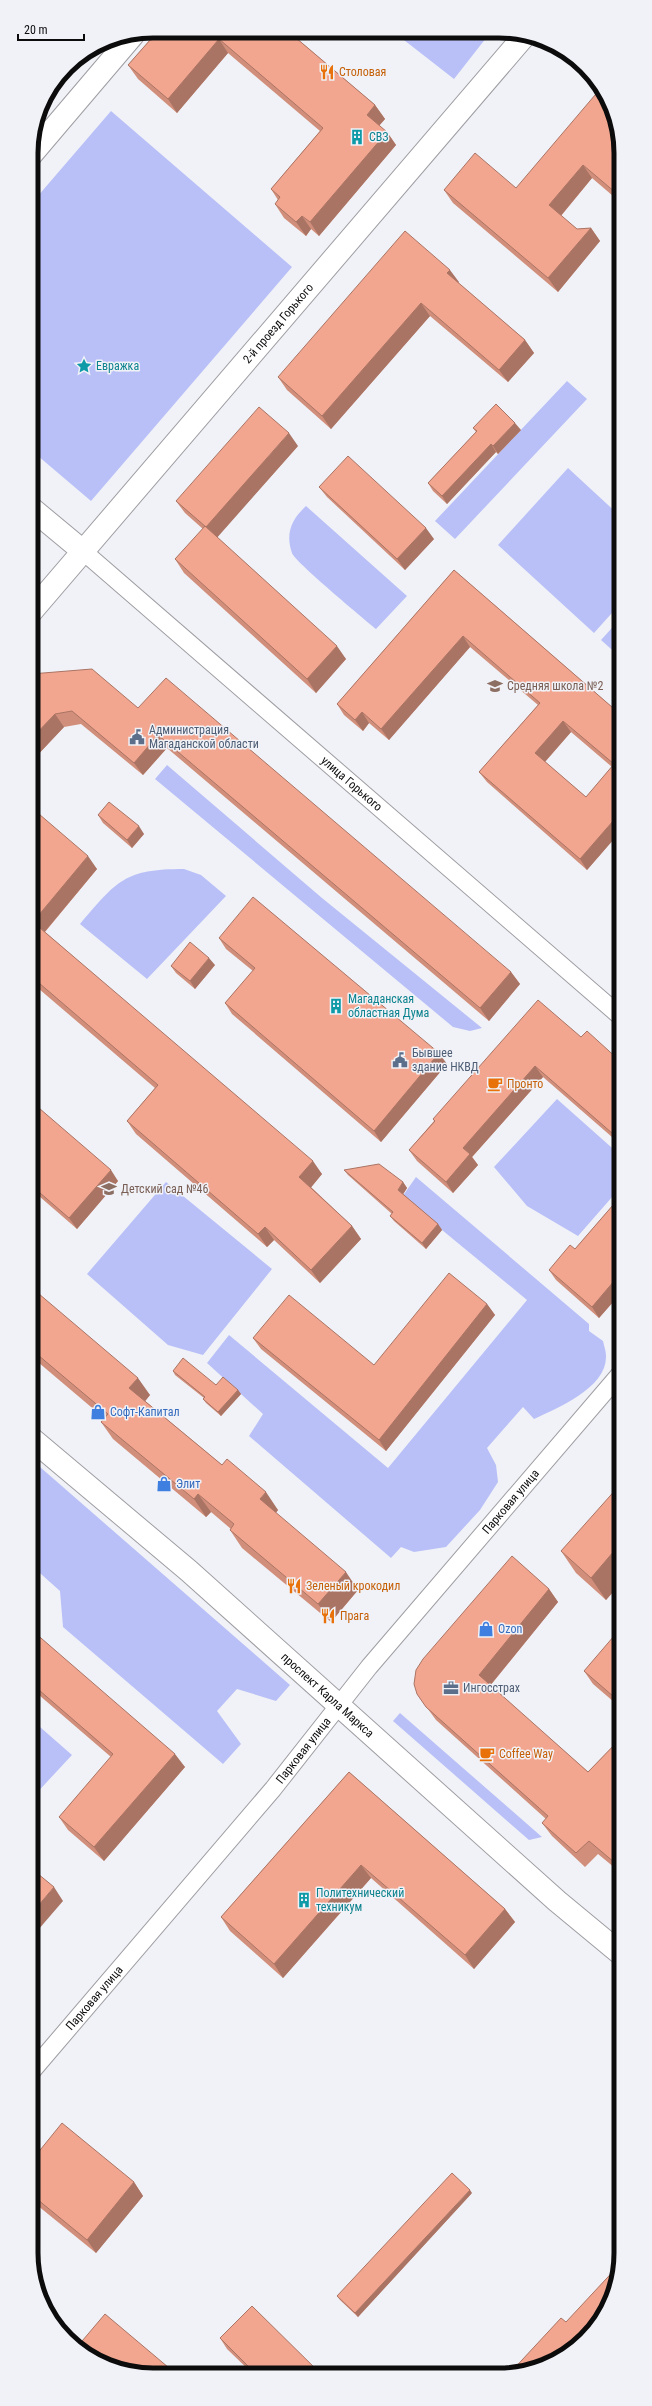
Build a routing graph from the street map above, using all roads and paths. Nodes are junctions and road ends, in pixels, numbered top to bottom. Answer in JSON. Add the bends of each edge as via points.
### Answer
{"nodes":[{"id":1,"x":521,"y":40,"type":"edge"},
{"id":2,"x":128,"y":41,"type":"edge"},
{"id":3,"x":38,"y":148,"type":"edge"},
{"id":4,"x":38,"y":514,"type":"edge"},
{"id":5,"x":84,"y":552,"type":"junction"},
{"id":6,"x":38,"y":604,"type":"edge"},
{"id":7,"x":614,"y":1011,"type":"edge"},
{"id":8,"x":614,"y":1381,"type":"edge"},
{"id":9,"x":38,"y":1444,"type":"edge"},
{"id":10,"x":339,"y":1705,"type":"junction"},
{"id":11,"x":614,"y":1948,"type":"edge"},
{"id":12,"x":38,"y":2065,"type":"edge"}],
"edges":[{"from":1,"to":5,"type":"street","name":"2-й проезд Горького"},
{"from":2,"to":3,"type":"street"},
{"from":4,"to":5,"type":"street"},
{"from":5,"to":6,"type":"street","name":"2-й проезд Горького"},
{"from":5,"to":7,"type":"street","name":"улица Горького"},
{"from":8,"to":10,"type":"street","name":"Парковая улица"},
{"from":9,"to":10,"type":"street","name":"проспект Карла Маркса","via":[[189,1571]]},
{"from":10,"to":11,"type":"street","name":"проспект Карла Маркса","via":[[557,1901]]},
{"from":10,"to":12,"type":"street","name":"Парковая улица","via":[[272,1789]]}]}
